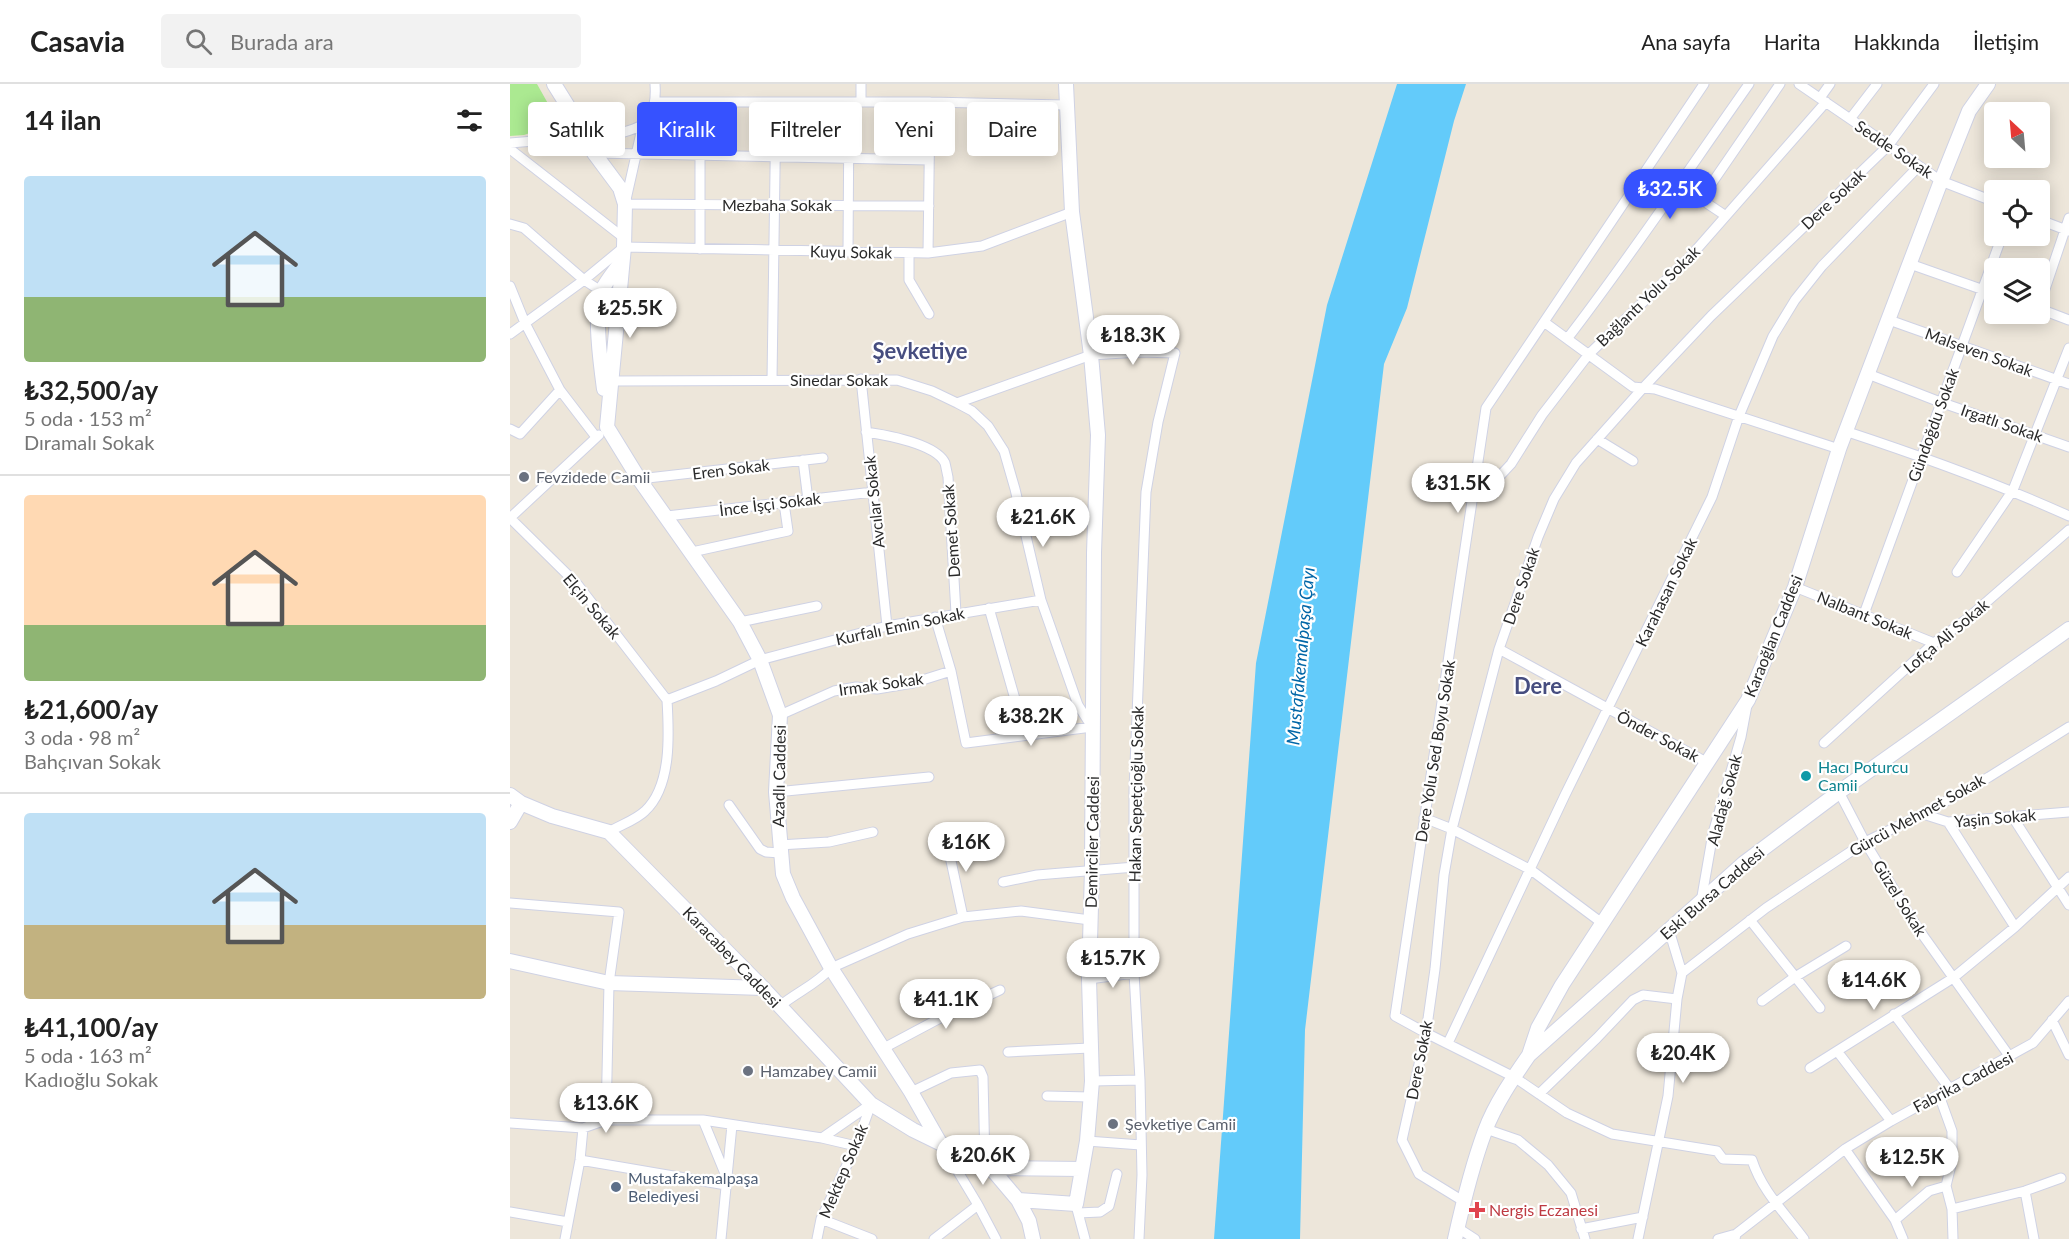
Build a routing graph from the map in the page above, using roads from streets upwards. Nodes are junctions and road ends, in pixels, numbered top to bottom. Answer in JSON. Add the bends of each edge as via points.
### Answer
{"nodes":[{"id":1,"x":554,"y":84,"type":"edge"},
{"id":2,"x":655,"y":84,"type":"edge"},
{"id":3,"x":861,"y":84,"type":"edge"},
{"id":4,"x":1066,"y":84,"type":"edge"},
{"id":5,"x":1704,"y":84,"type":"edge"},
{"id":6,"x":1749,"y":84,"type":"edge"},
{"id":7,"x":1780,"y":84,"type":"edge"},
{"id":8,"x":1799,"y":84,"type":"edge"},
{"id":9,"x":1830,"y":84,"type":"edge"},
{"id":10,"x":1876,"y":84,"type":"edge"},
{"id":11,"x":1934,"y":84,"type":"edge"},
{"id":12,"x":1988,"y":84,"type":"edge"},
{"id":13,"x":1823,"y":100,"type":"junction"},
{"id":14,"x":565,"y":102,"type":"edge"},
{"id":15,"x":656,"y":102,"type":"edge"},
{"id":16,"x":861,"y":102,"type":"edge"},
{"id":17,"x":955,"y":103,"type":"edge"},
{"id":18,"x":1067,"y":105,"type":"junction"},
{"id":19,"x":1850,"y":119,"type":"junction"},
{"id":20,"x":528,"y":142,"type":"edge"},
{"id":21,"x":510,"y":143,"type":"edge"},
{"id":22,"x":1888,"y":146,"type":"junction"},
{"id":23,"x":510,"y":149,"type":"edge"},
{"id":24,"x":637,"y":151,"type":"edge"},
{"id":25,"x":625,"y":154,"type":"edge"},
{"id":26,"x":636,"y":155,"type":"junction"},
{"id":27,"x":596,"y":156,"type":"edge"},
{"id":28,"x":700,"y":156,"type":"joint"},
{"id":29,"x":848,"y":156,"type":"edge"},
{"id":30,"x":929,"y":156,"type":"edge"},
{"id":31,"x":776,"y":157,"type":"junction"},
{"id":32,"x":848,"y":159,"type":"junction"},
{"id":33,"x":929,"y":160,"type":"junction"},
{"id":34,"x":1918,"y":167,"type":"junction"},
{"id":35,"x":1941,"y":181,"type":"junction"},
{"id":36,"x":1678,"y":184,"type":"junction"},
{"id":37,"x":1984,"y":198,"type":"edge"},
{"id":38,"x":1701,"y":199,"type":"junction"},
{"id":39,"x":626,"y":204,"type":"junction"},
{"id":40,"x":700,"y":205,"type":"junction"},
{"id":41,"x":776,"y":205,"type":"junction"},
{"id":42,"x":848,"y":206,"type":"junction"},
{"id":43,"x":929,"y":206,"type":"junction"},
{"id":44,"x":1072,"y":212,"type":"junction"},
{"id":45,"x":1726,"y":216,"type":"junction"},
{"id":46,"x":2069,"y":218,"type":"edge"},
{"id":47,"x":510,"y":224,"type":"edge"},
{"id":48,"x":2050,"y":224,"type":"edge"},
{"id":49,"x":2067,"y":230,"type":"edge"},
{"id":50,"x":1998,"y":246,"type":"edge"},
{"id":51,"x":624,"y":249,"type":"junction"},
{"id":52,"x":700,"y":249,"type":"junction"},
{"id":53,"x":775,"y":251,"type":"junction"},
{"id":54,"x":848,"y":252,"type":"junction"},
{"id":55,"x":909,"y":253,"type":"junction"},
{"id":56,"x":928,"y":253,"type":"junction"},
{"id":57,"x":1910,"y":264,"type":"junction"},
{"id":58,"x":2050,"y":277,"type":"edge"},
{"id":59,"x":584,"y":280,"type":"junction"},
{"id":60,"x":510,"y":286,"type":"edge"},
{"id":61,"x":1983,"y":290,"type":"junction"},
{"id":62,"x":601,"y":291,"type":"junction"},
{"id":63,"x":2050,"y":313,"type":"edge"},
{"id":64,"x":929,"y":314,"type":"dead end"},
{"id":65,"x":1889,"y":320,"type":"junction"},
{"id":66,"x":2069,"y":320,"type":"edge"},
{"id":67,"x":1544,"y":322,"type":"junction"},
{"id":68,"x":525,"y":323,"type":"junction"},
{"id":69,"x":510,"y":334,"type":"edge"},
{"id":70,"x":1567,"y":339,"type":"junction"},
{"id":71,"x":1962,"y":346,"type":"junction"},
{"id":72,"x":2069,"y":348,"type":"edge"},
{"id":73,"x":1589,"y":354,"type":"junction"},
{"id":74,"x":1091,"y":355,"type":"junction"},
{"id":75,"x":1869,"y":374,"type":"junction"},
{"id":76,"x":861,"y":379,"type":"junction"},
{"id":77,"x":772,"y":380,"type":"junction"},
{"id":78,"x":2056,"y":380,"type":"junction"},
{"id":79,"x":611,"y":381,"type":"junction"},
{"id":80,"x":2069,"y":384,"type":"edge"},
{"id":81,"x":1642,"y":388,"type":"junction"},
{"id":82,"x":560,"y":390,"type":"junction"},
{"id":83,"x":1940,"y":402,"type":"junction"},
{"id":84,"x":957,"y":403,"type":"junction"},
{"id":85,"x":1739,"y":416,"type":"junction"},
{"id":86,"x":608,"y":421,"type":"junction"},
{"id":87,"x":510,"y":429,"type":"edge"},
{"id":88,"x":1845,"y":431,"type":"junction"},
{"id":89,"x":866,"y":432,"type":"junction"},
{"id":90,"x":2036,"y":435,"type":"junction"},
{"id":91,"x":596,"y":438,"type":"junction"},
{"id":92,"x":1597,"y":439,"type":"junction"},
{"id":93,"x":2069,"y":447,"type":"edge"},
{"id":94,"x":1839,"y":448,"type":"junction"},
{"id":95,"x":1921,"y":456,"type":"junction"},
{"id":96,"x":823,"y":458,"type":"dead end"},
{"id":97,"x":803,"y":460,"type":"junction"},
{"id":98,"x":1633,"y":461,"type":"dead end"},
{"id":99,"x":639,"y":479,"type":"junction"},
{"id":100,"x":1476,"y":488,"type":"junction"},
{"id":101,"x":2013,"y":490,"type":"junction"},
{"id":102,"x":873,"y":492,"type":"junction"},
{"id":103,"x":808,"y":500,"type":"junction"},
{"id":104,"x":784,"y":502,"type":"junction"},
{"id":105,"x":667,"y":516,"type":"junction"},
{"id":106,"x":2069,"y":516,"type":"edge"},
{"id":107,"x":510,"y":518,"type":"edge"},
{"id":108,"x":2069,"y":530,"type":"edge"},
{"id":109,"x":692,"y":552,"type":"junction"},
{"id":110,"x":1957,"y":572,"type":"dead end"},
{"id":111,"x":1795,"y":587,"type":"junction"},
{"id":112,"x":1041,"y":600,"type":"junction"},
{"id":113,"x":817,"y":606,"type":"dead end"},
{"id":114,"x":989,"y":608,"type":"junction"},
{"id":115,"x":956,"y":613,"type":"junction"},
{"id":116,"x":1863,"y":614,"type":"junction"},
{"id":117,"x":935,"y":617,"type":"junction"},
{"id":118,"x":740,"y":622,"type":"junction"},
{"id":119,"x":887,"y":626,"type":"junction"},
{"id":120,"x":2069,"y":629,"type":"edge"},
{"id":121,"x":1934,"y":643,"type":"junction"},
{"id":122,"x":1499,"y":649,"type":"junction"},
{"id":123,"x":760,"y":660,"type":"junction"},
{"id":124,"x":951,"y":671,"type":"junction"},
{"id":125,"x":667,"y":700,"type":"junction"},
{"id":126,"x":1748,"y":700,"type":"junction"},
{"id":127,"x":1608,"y":710,"type":"junction"},
{"id":128,"x":780,"y":715,"type":"junction"},
{"id":129,"x":1092,"y":727,"type":"junction"},
{"id":130,"x":2069,"y":727,"type":"edge"},
{"id":131,"x":1025,"y":734,"type":"junction"},
{"id":132,"x":1824,"y":743,"type":"dead end"},
{"id":133,"x":1708,"y":763,"type":"junction"},
{"id":134,"x":929,"y":777,"type":"dead end"},
{"id":135,"x":776,"y":792,"type":"junction"},
{"id":136,"x":1839,"y":792,"type":"junction"},
{"id":137,"x":515,"y":799,"type":"edge"},
{"id":138,"x":729,"y":804,"type":"dead end"},
{"id":139,"x":2069,"y":812,"type":"edge"},
{"id":140,"x":1923,"y":814,"type":"junction"},
{"id":141,"x":2012,"y":816,"type":"junction"},
{"id":142,"x":1424,"y":818,"type":"junction"},
{"id":143,"x":510,"y":822,"type":"edge"},
{"id":144,"x":1948,"y":822,"type":"junction"},
{"id":145,"x":1452,"y":829,"type":"junction"},
{"id":146,"x":873,"y":831,"type":"dead end"},
{"id":147,"x":609,"y":832,"type":"junction"},
{"id":148,"x":945,"y":833,"type":"dead end"},
{"id":149,"x":1865,"y":842,"type":"junction"},
{"id":150,"x":779,"y":849,"type":"junction"},
{"id":151,"x":1135,"y":867,"type":"junction"},
{"id":152,"x":1092,"y":869,"type":"junction"},
{"id":153,"x":1531,"y":870,"type":"junction"},
{"id":154,"x":2069,"y":877,"type":"edge"},
{"id":155,"x":1004,"y":882,"type":"dead end"},
{"id":156,"x":2058,"y":888,"type":"junction"},
{"id":157,"x":1701,"y":902,"type":"junction"},
{"id":158,"x":510,"y":903,"type":"edge"},
{"id":159,"x":2069,"y":904,"type":"edge"},
{"id":160,"x":963,"y":917,"type":"junction"},
{"id":161,"x":1090,"y":920,"type":"junction"},
{"id":162,"x":1750,"y":920,"type":"junction"},
{"id":163,"x":1602,"y":923,"type":"junction"},
{"id":164,"x":2015,"y":927,"type":"junction"},
{"id":165,"x":1669,"y":930,"type":"junction"},
{"id":166,"x":1846,"y":946,"type":"dead end"},
{"id":167,"x":510,"y":961,"type":"edge"},
{"id":168,"x":831,"y":968,"type":"junction"},
{"id":169,"x":1134,"y":973,"type":"junction"},
{"id":170,"x":1682,"y":973,"type":"junction"},
{"id":171,"x":1795,"y":976,"type":"junction"},
{"id":172,"x":1953,"y":978,"type":"junction"},
{"id":173,"x":1089,"y":979,"type":"junction"},
{"id":174,"x":609,"y":983,"type":"junction"},
{"id":175,"x":763,"y":988,"type":"junction"},
{"id":176,"x":1000,"y":990,"type":"dead end"},
{"id":177,"x":1677,"y":999,"type":"junction"},
{"id":178,"x":1762,"y":1001,"type":"dead end"},
{"id":179,"x":2069,"y":1001,"type":"edge"},
{"id":180,"x":780,"y":1006,"type":"junction"},
{"id":181,"x":1820,"y":1008,"type":"dead end"},
{"id":182,"x":1894,"y":1014,"type":"junction"},
{"id":183,"x":2052,"y":1020,"type":"junction"},
{"id":184,"x":1426,"y":1033,"type":"junction"},
{"id":185,"x":1448,"y":1043,"type":"junction"},
{"id":186,"x":1090,"y":1048,"type":"junction"},
{"id":187,"x":882,"y":1049,"type":"junction"},
{"id":188,"x":1837,"y":1051,"type":"junction"},
{"id":189,"x":1008,"y":1052,"type":"dead end"},
{"id":190,"x":1529,"y":1054,"type":"junction"},
{"id":191,"x":2069,"y":1055,"type":"edge"},
{"id":192,"x":2010,"y":1057,"type":"junction"},
{"id":193,"x":1810,"y":1068,"type":"dead end"},
{"id":194,"x":1514,"y":1077,"type":"junction"},
{"id":195,"x":1140,"y":1080,"type":"junction"},
{"id":196,"x":1092,"y":1081,"type":"junction"},
{"id":197,"x":1950,"y":1089,"type":"junction"},
{"id":198,"x":911,"y":1092,"type":"junction"},
{"id":199,"x":1539,"y":1094,"type":"junction"},
{"id":200,"x":1939,"y":1095,"type":"junction"},
{"id":201,"x":1047,"y":1096,"type":"dead end"},
{"id":202,"x":1090,"y":1097,"type":"junction"},
{"id":203,"x":872,"y":1104,"type":"junction"},
{"id":204,"x":606,"y":1120,"type":"junction"},
{"id":205,"x":703,"y":1120,"type":"junction"},
{"id":206,"x":1891,"y":1120,"type":"junction"},
{"id":207,"x":510,"y":1123,"type":"edge"},
{"id":208,"x":732,"y":1125,"type":"junction"},
{"id":209,"x":583,"y":1128,"type":"junction"},
{"id":210,"x":1486,"y":1129,"type":"junction"},
{"id":211,"x":822,"y":1138,"type":"junction"},
{"id":212,"x":1086,"y":1141,"type":"junction"},
{"id":213,"x":940,"y":1143,"type":"junction"},
{"id":214,"x":1659,"y":1143,"type":"junction"},
{"id":215,"x":1141,"y":1145,"type":"junction"},
{"id":216,"x":856,"y":1146,"type":"junction"},
{"id":217,"x":1845,"y":1149,"type":"junction"},
{"id":218,"x":580,"y":1160,"type":"junction"},
{"id":219,"x":988,"y":1166,"type":"junction"},
{"id":220,"x":1082,"y":1169,"type":"junction"},
{"id":221,"x":1117,"y":1174,"type":"dead end"},
{"id":222,"x":2061,"y":1178,"type":"dead end"},
{"id":223,"x":726,"y":1181,"type":"junction"},
{"id":224,"x":1946,"y":1186,"type":"junction"},
{"id":225,"x":2025,"y":1191,"type":"junction"},
{"id":226,"x":1018,"y":1200,"type":"junction"},
{"id":227,"x":1463,"y":1201,"type":"junction"},
{"id":228,"x":1777,"y":1202,"type":"junction"},
{"id":229,"x":978,"y":1205,"type":"junction"},
{"id":230,"x":1077,"y":1208,"type":"junction"},
{"id":231,"x":1952,"y":1209,"type":"junction"},
{"id":232,"x":510,"y":1212,"type":"edge"},
{"id":233,"x":1643,"y":1217,"type":"junction"},
{"id":234,"x":821,"y":1219,"type":"junction"},
{"id":235,"x":1895,"y":1220,"type":"junction"},
{"id":236,"x":568,"y":1222,"type":"junction"},
{"id":237,"x":1581,"y":1229,"type":"junction"},
{"id":238,"x":1457,"y":1234,"type":"edge"},
{"id":239,"x":1736,"y":1236,"type":"edge"},
{"id":240,"x":565,"y":1239,"type":"edge"},
{"id":241,"x":721,"y":1239,"type":"edge"},
{"id":242,"x":817,"y":1239,"type":"edge"},
{"id":243,"x":872,"y":1239,"type":"edge"},
{"id":244,"x":934,"y":1239,"type":"edge"},
{"id":245,"x":996,"y":1239,"type":"edge"},
{"id":246,"x":1033,"y":1239,"type":"edge"},
{"id":247,"x":1085,"y":1239,"type":"edge"},
{"id":248,"x":1139,"y":1239,"type":"edge"},
{"id":249,"x":1475,"y":1239,"type":"edge"},
{"id":250,"x":1585,"y":1239,"type":"edge"},
{"id":251,"x":1638,"y":1239,"type":"edge"},
{"id":252,"x":1718,"y":1239,"type":"edge"},
{"id":253,"x":1804,"y":1239,"type":"edge"},
{"id":254,"x":1903,"y":1239,"type":"edge"},
{"id":255,"x":1953,"y":1239,"type":"edge"},
{"id":256,"x":2034,"y":1239,"type":"edge"}],
"edges":[{"from":1,"to":14,"type":"street"},
{"from":2,"to":15,"type":"street"},
{"from":3,"to":16,"type":"street"},
{"from":4,"to":18,"type":"street","name":"Demirciler Caddesi"},
{"from":5,"to":67,"type":"street","name":"Dere Yolu Sed Boyu Sokak"},
{"from":6,"to":36,"type":"street"},
{"from":7,"to":38,"type":"street"},
{"from":8,"to":13,"type":"street","name":"Sedde Sokak"},
{"from":9,"to":13,"type":"street","name":"Bağlantı Yolu Sokak"},
{"from":10,"to":19,"type":"street"},
{"from":11,"to":22,"type":"street","name":"Dere Sokak"},
{"from":12,"to":35,"type":"street","via":[[1969,111]]},
{"from":13,"to":19,"type":"street","name":"Sedde Sokak"},
{"from":13,"to":45,"type":"street","name":"Bağlantı Yolu Sokak"},
{"from":17,"to":18,"type":"street"},
{"from":18,"to":44,"type":"street","name":"Demirciler Caddesi"},
{"from":19,"to":22,"type":"street","name":"Sedde Sokak"},
{"from":20,"to":21,"type":"street"},
{"from":22,"to":34,"type":"street","name":"Sedde Sokak"},
{"from":22,"to":81,"type":"street","name":"Dere Sokak","via":[[1761,266]]},
{"from":23,"to":51,"type":"street"},
{"from":24,"to":26,"type":"street"},
{"from":25,"to":26,"type":"street"},
{"from":26,"to":39,"type":"street"},
{"from":27,"to":39,"type":"street","via":[[620,188]]},
{"from":28,"to":31,"type":"street"},
{"from":28,"to":40,"type":"street"},
{"from":29,"to":32,"type":"street"},
{"from":30,"to":33,"type":"street"},
{"from":31,"to":32,"type":"street"},
{"from":31,"to":41,"type":"street"},
{"from":32,"to":33,"type":"street"},
{"from":32,"to":42,"type":"street"},
{"from":33,"to":43,"type":"street"},
{"from":34,"to":35,"type":"street","name":"Sedde Sokak"},
{"from":34,"to":85,"type":"street","name":"Karahasan Sokak","via":[[1822,266],[1795,300],[1773,336]]},
{"from":35,"to":37,"type":"street","name":"Sedde Sokak"},
{"from":35,"to":57,"type":"street","name":"Karaoğlan Caddesi"},
{"from":36,"to":38,"type":"street"},
{"from":36,"to":70,"type":"street","via":[[1618,273]]},
{"from":38,"to":45,"type":"street"},
{"from":39,"to":40,"type":"street","name":"Mezbaha Sokak"},
{"from":39,"to":51,"type":"street"},
{"from":40,"to":41,"type":"street","name":"Mezbaha Sokak"},
{"from":40,"to":52,"type":"street"},
{"from":41,"to":42,"type":"street","name":"Mezbaha Sokak"},
{"from":41,"to":53,"type":"street"},
{"from":42,"to":43,"type":"street","name":"Mezbaha Sokak"},
{"from":42,"to":54,"type":"street"},
{"from":43,"to":56,"type":"street"},
{"from":44,"to":56,"type":"street","name":"Kuyu Sokak","via":[[982,246]]},
{"from":44,"to":74,"type":"street","name":"Demirciler Caddesi"},
{"from":45,"to":73,"type":"street","name":"Bağlantı Yolu Sokak","via":[[1689,258]]},
{"from":46,"to":49,"type":"street"},
{"from":47,"to":59,"type":"street","via":[[524,228]]},
{"from":48,"to":49,"type":"street"},
{"from":49,"to":58,"type":"street"},
{"from":50,"to":61,"type":"street","name":"Gündoğdu Sokak"},
{"from":51,"to":52,"type":"street","name":"Kuyu Sokak"},
{"from":51,"to":59,"type":"street"},
{"from":51,"to":62,"type":"street","name":"Azadlı Caddesi"},
{"from":51,"to":79,"type":"street"},
{"from":52,"to":53,"type":"street","name":"Kuyu Sokak"},
{"from":53,"to":54,"type":"street","name":"Kuyu Sokak"},
{"from":53,"to":77,"type":"street"},
{"from":54,"to":55,"type":"street","name":"Kuyu Sokak"},
{"from":55,"to":56,"type":"street","name":"Kuyu Sokak"},
{"from":55,"to":64,"type":"street","via":[[909,280]]},
{"from":57,"to":61,"type":"street"},
{"from":57,"to":65,"type":"street","name":"Karaoğlan Caddesi"},
{"from":59,"to":62,"type":"street"},
{"from":59,"to":68,"type":"street"},
{"from":60,"to":68,"type":"street"},
{"from":61,"to":71,"type":"street","name":"Gündoğdu Sokak"},
{"from":62,"to":86,"type":"street","name":"Azadlı Caddesi","via":[[600,359]]},
{"from":63,"to":66,"type":"street"},
{"from":65,"to":71,"type":"street","name":"Malseven Sokak"},
{"from":65,"to":75,"type":"street","name":"Karaoğlan Caddesi"},
{"from":67,"to":70,"type":"street"},
{"from":67,"to":100,"type":"street","name":"Dere Yolu Sed Boyu Sokak","via":[[1486,408]]},
{"from":68,"to":69,"type":"street"},
{"from":68,"to":82,"type":"street"},
{"from":70,"to":73,"type":"street"},
{"from":71,"to":78,"type":"street","name":"Malseven Sokak"},
{"from":71,"to":83,"type":"street","name":"Gündoğdu Sokak"},
{"from":72,"to":78,"type":"street"},
{"from":73,"to":81,"type":"street","via":[[1633,387]]},
{"from":73,"to":100,"type":"street","via":[[1542,415],[1511,464],[1497,479]]},
{"from":74,"to":84,"type":"street"},
{"from":74,"to":129,"type":"street","name":"Demirciler Caddesi","via":[[1098,435]]},
{"from":74,"to":151,"type":"street","name":"Hakan Sepetçioğlu Sokak","via":[[1175,353],[1146,492],[1134,790]]},
{"from":75,"to":83,"type":"street","name":"Irgatlı Sokak"},
{"from":75,"to":88,"type":"street","name":"Karaoğlan Caddesi"},
{"from":76,"to":77,"type":"street","name":"Sinedar Sokak"},
{"from":76,"to":84,"type":"street","name":"Sinedar Sokak","via":[[897,380]]},
{"from":76,"to":89,"type":"street","name":"Avcılar Sokak"},
{"from":77,"to":79,"type":"street","name":"Sinedar Sokak"},
{"from":78,"to":80,"type":"street","name":"Malseven Sokak"},
{"from":78,"to":90,"type":"street"},
{"from":79,"to":86,"type":"street"},
{"from":81,"to":85,"type":"street"},
{"from":81,"to":92,"type":"street","name":"Dere Sokak"},
{"from":82,"to":87,"type":"street","via":[[520,434]]},
{"from":82,"to":91,"type":"street"},
{"from":83,"to":90,"type":"street","name":"Irgatlı Sokak"},
{"from":83,"to":95,"type":"street","name":"Gündoğdu Sokak"},
{"from":84,"to":112,"type":"street","name":"Sinedar Sokak","via":[[988,426],[1004,451]]},
{"from":85,"to":94,"type":"street"},
{"from":85,"to":127,"type":"street","name":"Karahasan Sokak","via":[[1712,497]]},
{"from":86,"to":91,"type":"street"},
{"from":86,"to":99,"type":"street","name":"Azadlı Caddesi"},
{"from":88,"to":94,"type":"street","name":"Karaoğlan Caddesi"},
{"from":88,"to":95,"type":"street"},
{"from":89,"to":102,"type":"street","name":"Avcılar Sokak"},
{"from":89,"to":115,"type":"street","name":"Demet Sokak","via":[[908,440],[944,462]]},
{"from":90,"to":93,"type":"street","name":"Irgatlı Sokak"},
{"from":90,"to":101,"type":"street"},
{"from":91,"to":107,"type":"street"},
{"from":92,"to":98,"type":"street"},
{"from":92,"to":122,"type":"street","name":"Dere Sokak","via":[[1576,463],[1554,499]]},
{"from":94,"to":111,"type":"street","name":"Karaoğlan Caddesi"},
{"from":95,"to":101,"type":"street"},
{"from":95,"to":116,"type":"street","name":"Gündoğdu Sokak"},
{"from":96,"to":97,"type":"street","name":"Eren Sokak"},
{"from":97,"to":99,"type":"street","name":"Eren Sokak"},
{"from":97,"to":103,"type":"street"},
{"from":99,"to":105,"type":"street","name":"Azadlı Caddesi"},
{"from":100,"to":142,"type":"street","name":"Dere Yolu Sed Boyu Sokak"},
{"from":101,"to":106,"type":"street"},
{"from":101,"to":110,"type":"street"},
{"from":102,"to":103,"type":"street","name":"İnce İşçi Sokak"},
{"from":102,"to":119,"type":"street","name":"Avcılar Sokak"},
{"from":103,"to":104,"type":"street","name":"İnce İşçi Sokak"},
{"from":104,"to":105,"type":"street","name":"İnce İşçi Sokak"},
{"from":104,"to":109,"type":"street","via":[[788,531]]},
{"from":105,"to":109,"type":"street","name":"Azadlı Caddesi"},
{"from":107,"to":125,"type":"street","name":"Elçin Sokak","via":[[578,585]]},
{"from":108,"to":121,"type":"street","name":"Lofça Ali Sokak"},
{"from":109,"to":118,"type":"street","name":"Azadlı Caddesi"},
{"from":111,"to":116,"type":"street","name":"Nalbant Sokak"},
{"from":111,"to":126,"type":"street","name":"Karaoğlan Caddesi"},
{"from":112,"to":114,"type":"street","name":"Kurfalı Emin Sokak"},
{"from":112,"to":129,"type":"street","name":"Sinedar Sokak","via":[[1078,705]]},
{"from":113,"to":118,"type":"street"},
{"from":114,"to":115,"type":"street","name":"Kurfalı Emin Sokak"},
{"from":114,"to":131,"type":"street"},
{"from":115,"to":117,"type":"street","name":"Kurfalı Emin Sokak"},
{"from":116,"to":121,"type":"street","name":"Nalbant Sokak"},
{"from":117,"to":119,"type":"street","name":"Kurfalı Emin Sokak"},
{"from":117,"to":124,"type":"street"},
{"from":118,"to":123,"type":"street","name":"Azadlı Caddesi"},
{"from":119,"to":123,"type":"street","name":"Kurfalı Emin Sokak"},
{"from":120,"to":136,"type":"street","name":"Eski Bursa Caddesi"},
{"from":121,"to":132,"type":"street","name":"Lofça Ali Sokak"},
{"from":122,"to":127,"type":"street","name":"Önder Sokak"},
{"from":122,"to":145,"type":"street","name":"Dere Sokak"},
{"from":123,"to":125,"type":"street","name":"Kurfalı Emin Sokak"},
{"from":123,"to":128,"type":"street","name":"Azadlı Caddesi"},
{"from":124,"to":128,"type":"street","name":"Irmak Sokak","via":[[913,683],[834,691]]},
{"from":124,"to":131,"type":"street","via":[[966,743]]},
{"from":125,"to":147,"type":"street","via":[[669,752],[655,799],[645,812]]},
{"from":126,"to":133,"type":"street","name":"Karaoğlan Caddesi"},
{"from":126,"to":157,"type":"street","name":"Aladağ Sokak","via":[[1713,833]]},
{"from":127,"to":133,"type":"street","name":"Önder Sokak"},
{"from":127,"to":153,"type":"street","name":"Karahasan Sokak"},
{"from":128,"to":135,"type":"street","name":"Azadlı Caddesi"},
{"from":129,"to":131,"type":"street"},
{"from":129,"to":152,"type":"street","name":"Demirciler Caddesi"},
{"from":130,"to":140,"type":"street","name":"Gürcü Mehmet Sokak"},
{"from":133,"to":163,"type":"street","name":"Karaoğlan Caddesi"},
{"from":134,"to":135,"type":"street"},
{"from":135,"to":150,"type":"street","name":"Azadlı Caddesi"},
{"from":136,"to":149,"type":"street","name":"Güzel Sokak"},
{"from":136,"to":157,"type":"street","name":"Eski Bursa Caddesi","via":[[1743,863]]},
{"from":137,"to":143,"type":"street"},
{"from":137,"to":147,"type":"street","name":"Karacabey Caddesi","via":[[552,816]]},
{"from":138,"to":150,"type":"street","via":[[760,849]]},
{"from":139,"to":141,"type":"street","name":"Yaşin Sokak"},
{"from":140,"to":144,"type":"street","name":"Yaşin Sokak"},
{"from":140,"to":149,"type":"street","name":"Gürcü Mehmet Sokak"},
{"from":141,"to":144,"type":"street","name":"Yaşin Sokak"},
{"from":141,"to":156,"type":"street"},
{"from":142,"to":145,"type":"street"},
{"from":142,"to":184,"type":"street","name":"Dere Yolu Sed Boyu Sokak","via":[[1395,1016]]},
{"from":144,"to":164,"type":"street"},
{"from":145,"to":153,"type":"street"},
{"from":145,"to":184,"type":"street","name":"Dere Sokak"},
{"from":146,"to":150,"type":"street"},
{"from":147,"to":175,"type":"street","name":"Karacabey Caddesi"},
{"from":148,"to":160,"type":"street"},
{"from":149,"to":162,"type":"street","name":"Gürcü Mehmet Sokak"},
{"from":149,"to":172,"type":"street","name":"Güzel Sokak"},
{"from":150,"to":168,"type":"street","name":"Azadlı Caddesi","via":[[783,874],[793,898]]},
{"from":151,"to":152,"type":"street"},
{"from":151,"to":169,"type":"street","name":"Hakan Sepetçioğlu Sokak"},
{"from":152,"to":155,"type":"street"},
{"from":152,"to":161,"type":"street","name":"Demirciler Caddesi"},
{"from":153,"to":163,"type":"street"},
{"from":153,"to":185,"type":"street","name":"Karahasan Sokak"},
{"from":154,"to":156,"type":"street"},
{"from":156,"to":159,"type":"street"},
{"from":156,"to":164,"type":"street"},
{"from":157,"to":165,"type":"street","name":"Eski Bursa Caddesi"},
{"from":158,"to":174,"type":"street","via":[[620,912]]},
{"from":160,"to":161,"type":"street","via":[[1021,911]]},
{"from":160,"to":168,"type":"street","via":[[908,934]]},
{"from":161,"to":173,"type":"street","name":"Demirciler Caddesi"},
{"from":162,"to":170,"type":"street","name":"Gürcü Mehmet Sokak"},
{"from":162,"to":171,"type":"street"},
{"from":163,"to":190,"type":"street","name":"Karaoğlan Caddesi","via":[[1538,1028]]},
{"from":164,"to":172,"type":"street"},
{"from":165,"to":170,"type":"street"},
{"from":165,"to":190,"type":"street","name":"Eski Bursa Caddesi"},
{"from":166,"to":171,"type":"street"},
{"from":167,"to":174,"type":"street"},
{"from":168,"to":180,"type":"street"},
{"from":168,"to":187,"type":"street","name":"Azadlı Caddesi"},
{"from":169,"to":173,"type":"street"},
{"from":169,"to":195,"type":"street","name":"Hakan Sepetçioğlu Sokak"},
{"from":170,"to":177,"type":"street"},
{"from":171,"to":178,"type":"street"},
{"from":171,"to":181,"type":"street"},
{"from":172,"to":182,"type":"street"},
{"from":172,"to":192,"type":"street","name":"Güzel Sokak"},
{"from":173,"to":186,"type":"street","name":"Demirciler Caddesi"},
{"from":174,"to":175,"type":"street"},
{"from":174,"to":204,"type":"street"},
{"from":175,"to":180,"type":"street","name":"Karacabey Caddesi"},
{"from":176,"to":187,"type":"street"},
{"from":177,"to":199,"type":"street","via":[[1642,995],[1633,1000]]},
{"from":177,"to":214,"type":"street","via":[[1668,1096]]},
{"from":179,"to":183,"type":"street","name":"Fabrika Caddesi"},
{"from":180,"to":203,"type":"street","name":"Karacabey Caddesi"},
{"from":182,"to":188,"type":"street"},
{"from":182,"to":197,"type":"street"},
{"from":183,"to":191,"type":"street"},
{"from":183,"to":192,"type":"street","name":"Fabrika Caddesi","via":[[2033,1043]]},
{"from":184,"to":185,"type":"street"},
{"from":184,"to":227,"type":"street","name":"Dere Sokak","via":[[1402,1140],[1419,1174]]},
{"from":185,"to":194,"type":"street"},
{"from":186,"to":189,"type":"street"},
{"from":186,"to":196,"type":"street","name":"Demirciler Caddesi"},
{"from":187,"to":198,"type":"street","name":"Azadlı Caddesi"},
{"from":188,"to":193,"type":"street"},
{"from":188,"to":206,"type":"street"},
{"from":190,"to":194,"type":"street","name":"Eski Bursa Caddesi"},
{"from":192,"to":197,"type":"street","name":"Fabrika Caddesi"},
{"from":194,"to":199,"type":"street"},
{"from":194,"to":210,"type":"street","name":"Eski Bursa Caddesi"},
{"from":195,"to":196,"type":"street"},
{"from":195,"to":215,"type":"street","name":"Hakan Sepetçioğlu Sokak"},
{"from":196,"to":202,"type":"street","name":"Demirciler Caddesi"},
{"from":197,"to":200,"type":"street","name":"Fabrika Caddesi"},
{"from":198,"to":213,"type":"street","name":"Azadlı Caddesi"},
{"from":198,"to":219,"type":"street","via":[[951,1073],[980,1070]]},
{"from":199,"to":214,"type":"street","via":[[1567,1113],[1612,1134]]},
{"from":200,"to":206,"type":"street","name":"Fabrika Caddesi"},
{"from":200,"to":224,"type":"street","via":[[1952,1131],[1952,1161]]},
{"from":201,"to":202,"type":"street"},
{"from":202,"to":212,"type":"street","name":"Demirciler Caddesi"},
{"from":203,"to":211,"type":"street"},
{"from":203,"to":213,"type":"street","name":"Karacabey Caddesi"},
{"from":203,"to":216,"type":"street","name":"Mektep Sokak"},
{"from":204,"to":205,"type":"street"},
{"from":204,"to":209,"type":"street"},
{"from":205,"to":208,"type":"street"},
{"from":205,"to":223,"type":"street"},
{"from":206,"to":217,"type":"street","name":"Fabrika Caddesi"},
{"from":207,"to":209,"type":"street"},
{"from":208,"to":211,"type":"street"},
{"from":208,"to":223,"type":"street"},
{"from":209,"to":218,"type":"street"},
{"from":210,"to":227,"type":"street","name":"Eski Bursa Caddesi"},
{"from":210,"to":237,"type":"street","via":[[1518,1140],[1548,1165],[1571,1193]]},
{"from":211,"to":216,"type":"street"},
{"from":212,"to":215,"type":"street"},
{"from":212,"to":220,"type":"street","name":"Demirciler Caddesi"},
{"from":213,"to":219,"type":"street","name":"Karacabey Caddesi"},
{"from":213,"to":229,"type":"street"},
{"from":214,"to":228,"type":"street","via":[[1717,1151],[1723,1159],[1752,1160],[1769,1196]]},
{"from":214,"to":233,"type":"street"},
{"from":215,"to":248,"type":"street","name":"Hakan Sepetçioğlu Sokak"},
{"from":216,"to":234,"type":"street","name":"Mektep Sokak"},
{"from":217,"to":228,"type":"street","name":"Fabrika Caddesi"},
{"from":217,"to":235,"type":"street"},
{"from":218,"to":223,"type":"street"},
{"from":218,"to":236,"type":"street"},
{"from":219,"to":220,"type":"street"},
{"from":219,"to":226,"type":"street"},
{"from":220,"to":230,"type":"street","name":"Demirciler Caddesi"},
{"from":221,"to":230,"type":"street","via":[[1109,1206],[1100,1212]]},
{"from":222,"to":225,"type":"street"},
{"from":223,"to":241,"type":"street"},
{"from":224,"to":231,"type":"street"},
{"from":224,"to":235,"type":"street","via":[[1929,1191]]},
{"from":225,"to":231,"type":"street"},
{"from":225,"to":256,"type":"street"},
{"from":226,"to":230,"type":"street"},
{"from":226,"to":246,"type":"street"},
{"from":227,"to":238,"type":"street","name":"Eski Bursa Caddesi"},
{"from":228,"to":239,"type":"street","name":"Fabrika Caddesi"},
{"from":228,"to":253,"type":"street"},
{"from":229,"to":244,"type":"street"},
{"from":229,"to":245,"type":"street"},
{"from":230,"to":247,"type":"street","name":"Demirciler Caddesi"},
{"from":231,"to":255,"type":"street"},
{"from":232,"to":236,"type":"street"},
{"from":233,"to":237,"type":"street"},
{"from":233,"to":251,"type":"street"},
{"from":234,"to":242,"type":"street","name":"Mektep Sokak"},
{"from":234,"to":243,"type":"street"},
{"from":235,"to":254,"type":"street"},
{"from":236,"to":240,"type":"street"},
{"from":237,"to":250,"type":"street"},
{"from":238,"to":249,"type":"street"},
{"from":239,"to":252,"type":"street"}]}
